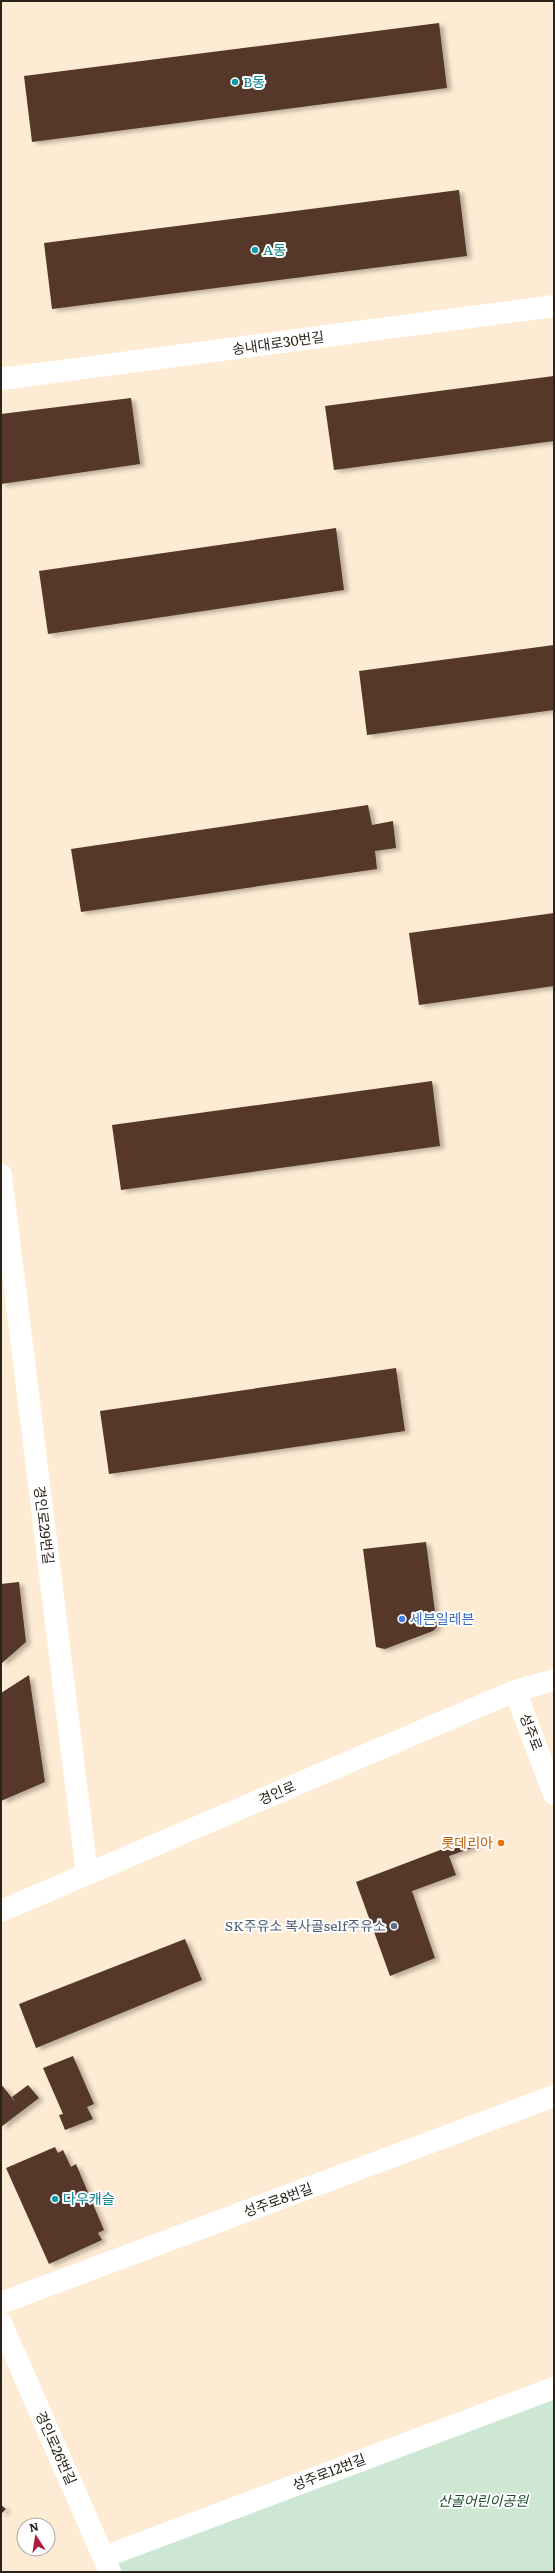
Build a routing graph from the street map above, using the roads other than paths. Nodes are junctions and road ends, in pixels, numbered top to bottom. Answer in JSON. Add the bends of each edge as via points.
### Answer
{"nodes":[{"id":1,"x":554,"y":306,"type":"edge"},
{"id":2,"x":1,"y":379,"type":"edge"},
{"id":3,"x":1,"y":1175,"type":"edge"},
{"id":4,"x":554,"y":1680,"type":"edge"},
{"id":5,"x":515,"y":1691,"type":"junction"},
{"id":6,"x":554,"y":1794,"type":"edge"},
{"id":7,"x":87,"y":1874,"type":"junction"},
{"id":8,"x":1,"y":1911,"type":"edge"},
{"id":9,"x":554,"y":2096,"type":"edge"},
{"id":10,"x":1,"y":2303,"type":"edge"},
{"id":11,"x":1,"y":2323,"type":"edge"},
{"id":12,"x":554,"y":2388,"type":"edge"},
{"id":13,"x":107,"y":2564,"type":"edge"}],
"edges":[{"from":1,"to":2,"type":"street","name":"송내대로30번길"},
{"from":3,"to":7,"type":"street","name":"경인로29번길"},
{"from":4,"to":5,"type":"street","name":"경인로"},
{"from":5,"to":6,"type":"street","name":"성주로"},
{"from":5,"to":7,"type":"street","name":"경인로"},
{"from":7,"to":8,"type":"street","name":"경인로"},
{"from":9,"to":10,"type":"street","name":"성주로8번길"},
{"from":11,"to":13,"type":"street","name":"경인로26번길"},
{"from":12,"to":13,"type":"street","name":"성주로12번길"}]}
